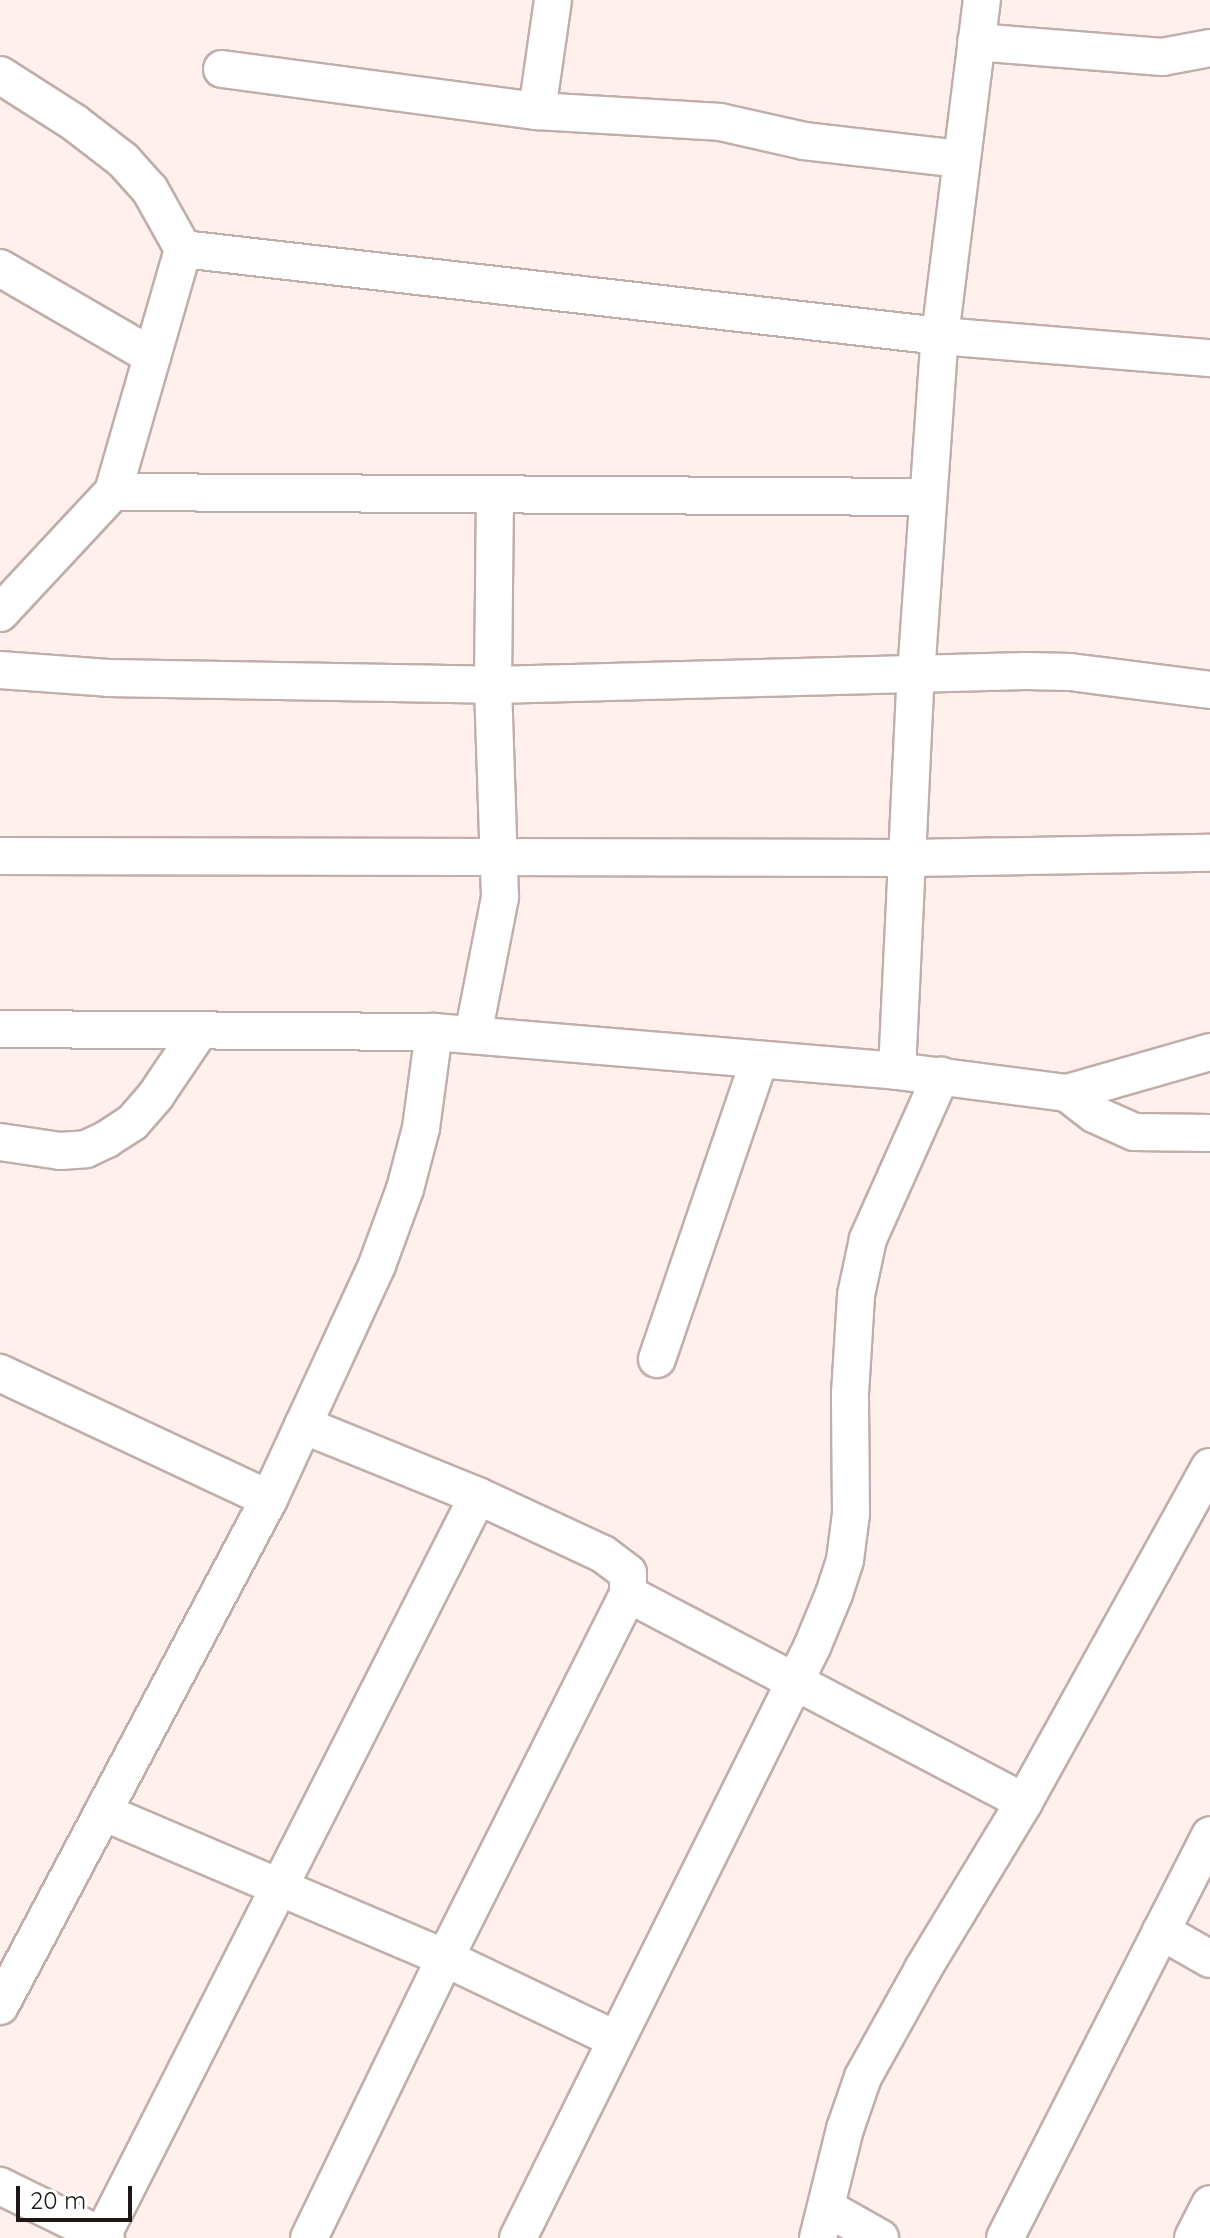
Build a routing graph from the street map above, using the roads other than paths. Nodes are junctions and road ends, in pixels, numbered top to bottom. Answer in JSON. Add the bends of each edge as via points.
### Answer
{"nodes":[{"id":1,"x":553,"y":0,"type":"edge"},
{"id":2,"x":982,"y":0,"type":"edge"},
{"id":3,"x":976,"y":42,"type":"junction"},
{"id":4,"x":1210,"y":48,"type":"edge"},
{"id":5,"x":222,"y":69,"type":"dead end"},
{"id":6,"x":0,"y":75,"type":"edge"},
{"id":7,"x":537,"y":111,"type":"junction"},
{"id":8,"x":959,"y":159,"type":"junction"},
{"id":9,"x":183,"y":249,"type":"junction"},
{"id":10,"x":0,"y":268,"type":"edge"},
{"id":11,"x":940,"y":336,"type":"junction"},
{"id":12,"x":152,"y":356,"type":"junction"},
{"id":13,"x":1210,"y":358,"type":"edge"},
{"id":14,"x":113,"y":492,"type":"junction"},
{"id":15,"x":495,"y":495,"type":"junction"},
{"id":16,"x":927,"y":497,"type":"junction"},
{"id":17,"x":0,"y":613,"type":"edge"},
{"id":18,"x":0,"y":670,"type":"edge"},
{"id":19,"x":916,"y":675,"type":"junction"},
{"id":20,"x":493,"y":685,"type":"junction"},
{"id":21,"x":1210,"y":690,"type":"edge"},
{"id":22,"x":1210,"y":853,"type":"edge"},
{"id":23,"x":500,"y":855,"type":"junction"},
{"id":24,"x":0,"y":856,"type":"edge"},
{"id":25,"x":910,"y":858,"type":"junction"},
{"id":26,"x":0,"y":1029,"type":"edge"},
{"id":27,"x":200,"y":1030,"type":"junction"},
{"id":28,"x":434,"y":1032,"type":"junction"},
{"id":29,"x":473,"y":1035,"type":"junction"},
{"id":30,"x":1210,"y":1052,"type":"edge"},
{"id":31,"x":759,"y":1061,"type":"junction"},
{"id":32,"x":897,"y":1071,"type":"junction"},
{"id":33,"x":941,"y":1076,"type":"junction"},
{"id":34,"x":1067,"y":1093,"type":"junction"},
{"id":35,"x":1210,"y":1133,"type":"edge"},
{"id":36,"x":0,"y":1142,"type":"edge"},
{"id":37,"x":657,"y":1359,"type":"dead end"},
{"id":38,"x":0,"y":1373,"type":"edge"},
{"id":39,"x":303,"y":1425,"type":"junction"},
{"id":40,"x":1210,"y":1467,"type":"edge"},
{"id":41,"x":478,"y":1496,"type":"junction"},
{"id":42,"x":269,"y":1499,"type":"junction"},
{"id":43,"x":628,"y":1594,"type":"junction"},
{"id":44,"x":794,"y":1684,"type":"junction"},
{"id":45,"x":1024,"y":1802,"type":"junction"},
{"id":46,"x":103,"y":1812,"type":"junction"},
{"id":47,"x":1210,"y":1835,"type":"edge"},
{"id":48,"x":280,"y":1887,"type":"junction"},
{"id":49,"x":1161,"y":1931,"type":"junction"},
{"id":50,"x":11,"y":1958,"type":"edge"},
{"id":51,"x":445,"y":1958,"type":"junction"},
{"id":52,"x":1210,"y":1959,"type":"edge"},
{"id":53,"x":0,"y":2006,"type":"edge"},
{"id":54,"x":615,"y":2039,"type":"junction"},
{"id":55,"x":0,"y":2186,"type":"edge"},
{"id":56,"x":1210,"y":2204,"type":"edge"},
{"id":57,"x":822,"y":2223,"type":"edge"},
{"id":58,"x":103,"y":2237,"type":"edge"},
{"id":59,"x":309,"y":2238,"type":"edge"},
{"id":60,"x":518,"y":2238,"type":"edge"},
{"id":61,"x":880,"y":2238,"type":"edge"},
{"id":62,"x":1005,"y":2238,"type":"edge"},
{"id":63,"x":1193,"y":2238,"type":"edge"}],
"edges":[{"from":1,"to":7,"type":"street"},
{"from":2,"to":3,"type":"street"},
{"from":3,"to":4,"type":"street","via":[[1162,57]]},
{"from":3,"to":8,"type":"street"},
{"from":5,"to":7,"type":"street"},
{"from":6,"to":9,"type":"street","via":[[123,160],[150,190]]},
{"from":7,"to":8,"type":"street","via":[[720,122],[804,141]]},
{"from":8,"to":11,"type":"street"},
{"from":9,"to":11,"type":"street"},
{"from":9,"to":12,"type":"street"},
{"from":10,"to":12,"type":"street"},
{"from":11,"to":13,"type":"street"},
{"from":11,"to":16,"type":"street"},
{"from":12,"to":14,"type":"street"},
{"from":14,"to":15,"type":"street"},
{"from":14,"to":17,"type":"street"},
{"from":15,"to":16,"type":"street"},
{"from":15,"to":20,"type":"street"},
{"from":16,"to":19,"type":"street"},
{"from":18,"to":20,"type":"street","via":[[108,678]]},
{"from":19,"to":20,"type":"street"},
{"from":19,"to":21,"type":"street","via":[[1070,672]]},
{"from":19,"to":25,"type":"street"},
{"from":20,"to":23,"type":"street"},
{"from":22,"to":25,"type":"street"},
{"from":23,"to":24,"type":"street"},
{"from":23,"to":25,"type":"street"},
{"from":23,"to":29,"type":"street","via":[[497,926]]},
{"from":25,"to":32,"type":"street"},
{"from":26,"to":27,"type":"street"},
{"from":27,"to":28,"type":"street"},
{"from":27,"to":36,"type":"street","via":[[156,1095],[132,1123],[107,1139],[86,1149],[60,1151]]},
{"from":28,"to":29,"type":"street"},
{"from":28,"to":39,"type":"street","via":[[421,1128],[405,1189],[377,1265]]},
{"from":29,"to":31,"type":"street"},
{"from":30,"to":34,"type":"street"},
{"from":31,"to":32,"type":"street"},
{"from":31,"to":37,"type":"street"},
{"from":32,"to":33,"type":"street"},
{"from":33,"to":34,"type":"street"},
{"from":33,"to":44,"type":"street","via":[[868,1239],[856,1295],[851,1514],[845,1560]]},
{"from":34,"to":35,"type":"street","via":[[1094,1114],[1134,1132]]},
{"from":38,"to":42,"type":"street"},
{"from":39,"to":41,"type":"street"},
{"from":39,"to":42,"type":"street"},
{"from":40,"to":45,"type":"street"},
{"from":41,"to":43,"type":"street","via":[[618,1563],[628,1573]]},
{"from":41,"to":48,"type":"street"},
{"from":42,"to":46,"type":"street"},
{"from":43,"to":44,"type":"street"},
{"from":43,"to":51,"type":"street"},
{"from":44,"to":45,"type":"street"},
{"from":44,"to":54,"type":"street"},
{"from":45,"to":57,"type":"street","via":[[863,2077]]},
{"from":46,"to":48,"type":"street"},
{"from":46,"to":50,"type":"street"},
{"from":47,"to":49,"type":"street"},
{"from":48,"to":51,"type":"street"},
{"from":48,"to":58,"type":"street"},
{"from":49,"to":52,"type":"street"},
{"from":49,"to":62,"type":"street"},
{"from":50,"to":53,"type":"street"},
{"from":51,"to":54,"type":"street"},
{"from":51,"to":59,"type":"street"},
{"from":54,"to":60,"type":"street"},
{"from":55,"to":58,"type":"street"},
{"from":56,"to":63,"type":"street"},
{"from":57,"to":61,"type":"street"}]}
